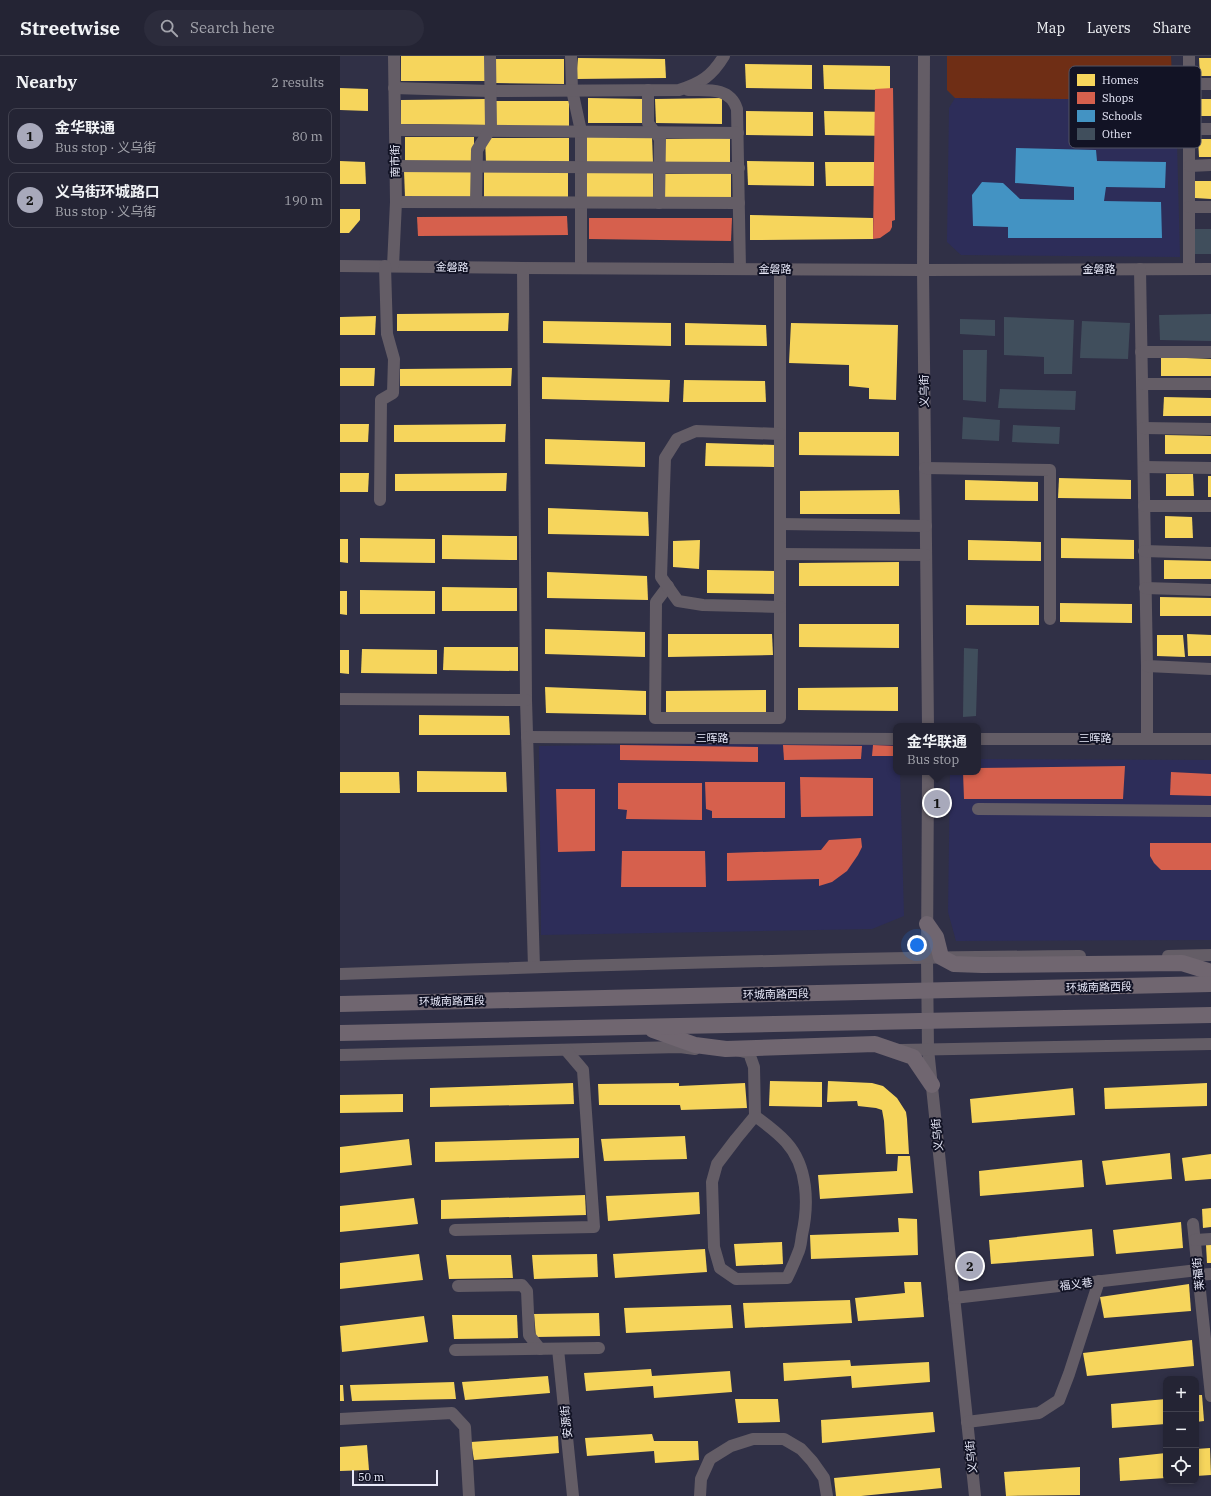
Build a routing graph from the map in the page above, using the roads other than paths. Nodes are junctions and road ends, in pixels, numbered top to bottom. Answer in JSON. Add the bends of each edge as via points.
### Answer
{"nodes":[{"id":1,"x":394,"y":56,"type":"edge"},
{"id":2,"x":490,"y":56,"type":"edge"},
{"id":3,"x":570,"y":56,"type":"edge"},
{"id":4,"x":724,"y":56,"type":"edge"},
{"id":5,"x":924,"y":56,"type":"edge"},
{"id":6,"x":1189,"y":56,"type":"edge"},
{"id":7,"x":1189,"y":66,"type":"edge"},
{"id":8,"x":394,"y":88,"type":"junction"},
{"id":9,"x":572,"y":90,"type":"junction"},
{"id":10,"x":648,"y":90,"type":"junction"},
{"id":11,"x":679,"y":90,"type":"junction"},
{"id":12,"x":490,"y":91,"type":"junction"},
{"id":13,"x":1201,"y":128,"type":"edge"},
{"id":14,"x":1211,"y":128,"type":"edge"},
{"id":15,"x":395,"y":130,"type":"junction"},
{"id":16,"x":489,"y":131,"type":"junction"},
{"id":17,"x":581,"y":132,"type":"junction"},
{"id":18,"x":654,"y":132,"type":"junction"},
{"id":19,"x":738,"y":133,"type":"junction"},
{"id":20,"x":1189,"y":148,"type":"edge"},
{"id":21,"x":1211,"y":165,"type":"edge"},
{"id":22,"x":395,"y":166,"type":"junction"},
{"id":23,"x":477,"y":166,"type":"junction"},
{"id":24,"x":1190,"y":166,"type":"junction"},
{"id":25,"x":581,"y":167,"type":"junction"},
{"id":26,"x":659,"y":167,"type":"junction"},
{"id":27,"x":739,"y":168,"type":"junction"},
{"id":28,"x":396,"y":202,"type":"junction"},
{"id":29,"x":476,"y":202,"type":"junction"},
{"id":30,"x":581,"y":203,"type":"junction"},
{"id":31,"x":659,"y":203,"type":"junction"},
{"id":32,"x":739,"y":203,"type":"junction"},
{"id":33,"x":1189,"y":207,"type":"junction"},
{"id":34,"x":1211,"y":207,"type":"edge"},
{"id":35,"x":340,"y":266,"type":"edge"},
{"id":36,"x":389,"y":266,"type":"junction"},
{"id":37,"x":523,"y":268,"type":"junction"},
{"id":38,"x":581,"y":268,"type":"junction"},
{"id":39,"x":740,"y":269,"type":"junction"},
{"id":40,"x":780,"y":269,"type":"junction"},
{"id":41,"x":1140,"y":269,"type":"junction"},
{"id":42,"x":1189,"y":269,"type":"junction"},
{"id":43,"x":1211,"y":269,"type":"edge"},
{"id":44,"x":923,"y":270,"type":"junction"},
{"id":45,"x":1141,"y":352,"type":"junction"},
{"id":46,"x":1211,"y":352,"type":"edge"},
{"id":47,"x":1142,"y":384,"type":"junction"},
{"id":48,"x":1211,"y":384,"type":"edge"},
{"id":49,"x":1143,"y":428,"type":"junction"},
{"id":50,"x":1211,"y":429,"type":"edge"},
{"id":51,"x":780,"y":434,"type":"junction"},
{"id":52,"x":1144,"y":467,"type":"junction"},
{"id":53,"x":925,"y":468,"type":"junction"},
{"id":54,"x":1211,"y":468,"type":"edge"},
{"id":55,"x":380,"y":500,"type":"dead end"},
{"id":56,"x":1144,"y":506,"type":"junction"},
{"id":57,"x":1211,"y":506,"type":"edge"},
{"id":58,"x":780,"y":524,"type":"junction"},
{"id":59,"x":926,"y":526,"type":"junction"},
{"id":60,"x":1144,"y":551,"type":"junction"},
{"id":61,"x":1211,"y":553,"type":"edge"},
{"id":62,"x":780,"y":554,"type":"junction"},
{"id":63,"x":926,"y":555,"type":"junction"},
{"id":64,"x":668,"y":586,"type":"junction"},
{"id":65,"x":1145,"y":588,"type":"junction"},
{"id":66,"x":1211,"y":590,"type":"edge"},
{"id":67,"x":780,"y":607,"type":"junction"},
{"id":68,"x":1050,"y":619,"type":"dead end"},
{"id":69,"x":1147,"y":666,"type":"junction"},
{"id":70,"x":1211,"y":669,"type":"edge"},
{"id":71,"x":340,"y":699,"type":"edge"},
{"id":72,"x":526,"y":700,"type":"junction"},
{"id":73,"x":928,"y":723,"type":"edge"},
{"id":74,"x":527,"y":737,"type":"junction"},
{"id":75,"x":1146,"y":738,"type":"junction"},
{"id":76,"x":893,"y":739,"type":"edge"},
{"id":77,"x":981,"y":739,"type":"edge"},
{"id":78,"x":1211,"y":739,"type":"edge"},
{"id":79,"x":928,"y":775,"type":"edge"},
{"id":80,"x":978,"y":808,"type":"dead end"},
{"id":81,"x":1211,"y":811,"type":"edge"},
{"id":82,"x":927,"y":924,"type":"joint"},
{"id":83,"x":1211,"y":955,"type":"edge"},
{"id":84,"x":934,"y":957,"type":"junction"},
{"id":85,"x":534,"y":967,"type":"junction"},
{"id":86,"x":1211,"y":972,"type":"edge"},
{"id":87,"x":340,"y":974,"type":"edge"},
{"id":88,"x":1211,"y":984,"type":"edge"},
{"id":89,"x":928,"y":991,"type":"junction"},
{"id":90,"x":340,"y":1000,"type":"edge"},
{"id":91,"x":348,"y":1003,"type":"edge"},
{"id":92,"x":1211,"y":1015,"type":"edge"},
{"id":93,"x":928,"y":1021,"type":"junction"},
{"id":94,"x":644,"y":1027,"type":"junction"},
{"id":95,"x":340,"y":1033,"type":"edge"},
{"id":96,"x":1211,"y":1044,"type":"edge"},
{"id":97,"x":733,"y":1049,"type":"junction"},
{"id":98,"x":928,"y":1049,"type":"junction"},
{"id":99,"x":566,"y":1050,"type":"junction"},
{"id":100,"x":894,"y":1050,"type":"junction"},
{"id":101,"x":749,"y":1054,"type":"junction"},
{"id":102,"x":340,"y":1055,"type":"edge"},
{"id":103,"x":932,"y":1085,"type":"junction"},
{"id":104,"x":755,"y":1116,"type":"junction"},
{"id":105,"x":1193,"y":1224,"type":"dead end"},
{"id":106,"x":455,"y":1230,"type":"dead end"},
{"id":107,"x":1211,"y":1239,"type":"edge"},
{"id":108,"x":1195,"y":1240,"type":"junction"},
{"id":109,"x":1198,"y":1272,"type":"junction"},
{"id":110,"x":1211,"y":1274,"type":"edge"},
{"id":111,"x":1099,"y":1281,"type":"junction"},
{"id":112,"x":458,"y":1286,"type":"dead end"},
{"id":113,"x":954,"y":1298,"type":"junction"},
{"id":114,"x":1207,"y":1320,"type":"edge"},
{"id":115,"x":558,"y":1348,"type":"junction"},
{"id":116,"x":599,"y":1348,"type":"dead end"},
{"id":117,"x":540,"y":1349,"type":"junction"},
{"id":118,"x":455,"y":1350,"type":"dead end"},
{"id":119,"x":1209,"y":1358,"type":"edge"},
{"id":120,"x":1211,"y":1395,"type":"edge"},
{"id":121,"x":340,"y":1419,"type":"edge"},
{"id":122,"x":967,"y":1422,"type":"junction"},
{"id":123,"x":469,"y":1496,"type":"edge"},
{"id":124,"x":573,"y":1496,"type":"edge"},
{"id":125,"x":700,"y":1496,"type":"edge"},
{"id":126,"x":827,"y":1496,"type":"edge"},
{"id":127,"x":975,"y":1496,"type":"edge"}],
"edges":[{"from":1,"to":8,"type":"street","name":"南市街"},
{"from":2,"to":12,"type":"street"},
{"from":3,"to":9,"type":"street"},
{"from":4,"to":11,"type":"street","via":[[702,81]]},
{"from":5,"to":44,"type":"street","name":"义乌街"},
{"from":6,"to":7,"type":"street"},
{"from":8,"to":12,"type":"street"},
{"from":8,"to":15,"type":"street","name":"南市街"},
{"from":9,"to":10,"type":"street"},
{"from":9,"to":12,"type":"street"},
{"from":9,"to":17,"type":"street"},
{"from":10,"to":11,"type":"street"},
{"from":10,"to":18,"type":"street","via":[[648,123]]},
{"from":11,"to":19,"type":"street","via":[[728,94],[738,109]]},
{"from":12,"to":16,"type":"street"},
{"from":13,"to":14,"type":"street"},
{"from":15,"to":16,"type":"street"},
{"from":15,"to":22,"type":"street","name":"南市街"},
{"from":16,"to":17,"type":"street"},
{"from":16,"to":23,"type":"street","via":[[477,150]]},
{"from":17,"to":18,"type":"street"},
{"from":17,"to":25,"type":"street"},
{"from":18,"to":19,"type":"street"},
{"from":18,"to":26,"type":"street","via":[[660,139]]},
{"from":19,"to":27,"type":"street"},
{"from":20,"to":24,"type":"street"},
{"from":21,"to":24,"type":"street"},
{"from":22,"to":23,"type":"street"},
{"from":22,"to":28,"type":"street","name":"南市街"},
{"from":23,"to":25,"type":"street"},
{"from":23,"to":29,"type":"street"},
{"from":24,"to":33,"type":"street"},
{"from":25,"to":26,"type":"street"},
{"from":25,"to":30,"type":"street"},
{"from":26,"to":27,"type":"street"},
{"from":26,"to":31,"type":"street"},
{"from":27,"to":32,"type":"street"},
{"from":28,"to":29,"type":"street"},
{"from":28,"to":36,"type":"street","name":"南市街"},
{"from":29,"to":30,"type":"street"},
{"from":30,"to":31,"type":"street"},
{"from":30,"to":38,"type":"street"},
{"from":31,"to":32,"type":"street"},
{"from":32,"to":39,"type":"street"},
{"from":33,"to":34,"type":"street"},
{"from":33,"to":42,"type":"street"},
{"from":35,"to":36,"type":"street","name":"金磐路"},
{"from":36,"to":37,"type":"street","name":"金磐路"},
{"from":36,"to":55,"type":"street","name":"南市街","via":[[387,334],[394,359],[393,393],[381,400]]},
{"from":37,"to":38,"type":"street","name":"金磐路"},
{"from":37,"to":72,"type":"street"},
{"from":38,"to":39,"type":"street","name":"金磐路"},
{"from":39,"to":40,"type":"street","name":"金磐路"},
{"from":40,"to":44,"type":"street","name":"金磐路"},
{"from":40,"to":51,"type":"street"},
{"from":41,"to":42,"type":"street","name":"金磐路"},
{"from":41,"to":44,"type":"street","name":"金磐路"},
{"from":41,"to":45,"type":"street"},
{"from":42,"to":43,"type":"street","name":"金磐路"},
{"from":44,"to":53,"type":"street","name":"义乌街"},
{"from":45,"to":46,"type":"street"},
{"from":45,"to":47,"type":"street"},
{"from":47,"to":48,"type":"street"},
{"from":47,"to":49,"type":"street"},
{"from":49,"to":50,"type":"street"},
{"from":49,"to":52,"type":"street"},
{"from":51,"to":58,"type":"street"},
{"from":51,"to":64,"type":"street","via":[[696,432],[677,439],[665,458],[661,577]]},
{"from":52,"to":54,"type":"street"},
{"from":52,"to":56,"type":"street"},
{"from":53,"to":59,"type":"street","name":"义乌街"},
{"from":53,"to":68,"type":"street","via":[[1050,470]]},
{"from":56,"to":57,"type":"street"},
{"from":56,"to":60,"type":"street"},
{"from":58,"to":59,"type":"street"},
{"from":58,"to":62,"type":"street"},
{"from":59,"to":63,"type":"street","name":"义乌街"},
{"from":60,"to":61,"type":"street"},
{"from":60,"to":65,"type":"street"},
{"from":62,"to":63,"type":"street"},
{"from":62,"to":67,"type":"street"},
{"from":63,"to":73,"type":"street","name":"义乌街"},
{"from":64,"to":67,"type":"street","via":[[678,601],[703,605]]},
{"from":64,"to":67,"type":"street","via":[[656,602],[655,718],[780,718]]},
{"from":65,"to":66,"type":"street"},
{"from":65,"to":69,"type":"street"},
{"from":69,"to":70,"type":"street"},
{"from":69,"to":75,"type":"street"},
{"from":71,"to":72,"type":"street"},
{"from":72,"to":74,"type":"street"},
{"from":74,"to":76,"type":"street","name":"三晖路"},
{"from":74,"to":85,"type":"street"},
{"from":75,"to":77,"type":"street","name":"三晖路"},
{"from":75,"to":78,"type":"street","name":"三晖路"},
{"from":79,"to":82,"type":"street"},
{"from":80,"to":81,"type":"street"},
{"from":82,"to":84,"type":"main road","via":[[936,937]]},
{"from":83,"to":84,"type":"street"},
{"from":84,"to":85,"type":"street"},
{"from":84,"to":86,"type":"main road","via":[[954,964],[982,965],[1182,962]]},
{"from":84,"to":89,"type":"street","name":"义乌街"},
{"from":85,"to":87,"type":"street"},
{"from":88,"to":89,"type":"main road","name":"环城南路西段"},
{"from":89,"to":91,"type":"main road","name":"环城南路西段"},
{"from":89,"to":93,"type":"street","name":"义乌街"},
{"from":90,"to":91,"type":"main road","name":"环城南路西段"},
{"from":92,"to":93,"type":"main road"},
{"from":93,"to":94,"type":"main road"},
{"from":93,"to":98,"type":"street","name":"义乌街"},
{"from":94,"to":95,"type":"main road"},
{"from":94,"to":97,"type":"main road","via":[[695,1045]]},
{"from":96,"to":98,"type":"street"},
{"from":97,"to":100,"type":"main road","via":[[875,1044]]},
{"from":97,"to":101,"type":"street"},
{"from":98,"to":100,"type":"street"},
{"from":98,"to":103,"type":"street","name":"义乌街"},
{"from":99,"to":101,"type":"street","via":[[680,1048]]},
{"from":99,"to":102,"type":"street"},
{"from":99,"to":106,"type":"street","via":[[583,1070],[594,1227]]},
{"from":100,"to":101,"type":"street"},
{"from":100,"to":103,"type":"main road","via":[[913,1057]]},
{"from":101,"to":104,"type":"street","via":[[754,1067]]},
{"from":103,"to":113,"type":"street","name":"义乌街"},
{"from":104,"to":104,"type":"street","via":[[717,1164],[712,1182],[711,1201],[714,1247],[720,1268],[736,1279],[787,1278],[799,1251],[806,1205],[805,1182],[799,1162],[787,1143]]},
{"from":105,"to":108,"type":"street","name":"莱福街"},
{"from":107,"to":108,"type":"street"},
{"from":108,"to":109,"type":"street","name":"莱福街"},
{"from":109,"to":110,"type":"street","name":"福义巷"},
{"from":109,"to":111,"type":"street","name":"福义巷"},
{"from":109,"to":114,"type":"street","name":"莱福街"},
{"from":111,"to":113,"type":"street","name":"福义巷"},
{"from":111,"to":122,"type":"street","via":[[1059,1400],[1039,1414]]},
{"from":112,"to":117,"type":"street","via":[[522,1285],[527,1290],[529,1335]]},
{"from":113,"to":122,"type":"street","name":"义乌街"},
{"from":114,"to":119,"type":"street","name":"莱福街"},
{"from":115,"to":116,"type":"street"},
{"from":115,"to":117,"type":"street"},
{"from":115,"to":124,"type":"street","name":"安源街"},
{"from":117,"to":118,"type":"street"},
{"from":119,"to":120,"type":"street","name":"莱福街"},
{"from":121,"to":123,"type":"street","via":[[452,1413],[465,1428]]},
{"from":122,"to":127,"type":"street","name":"义乌街"},
{"from":125,"to":126,"type":"street","via":[[701,1479],[710,1459],[731,1446],[753,1439],[784,1439],[800,1449],[812,1460],[824,1478]]}]}
